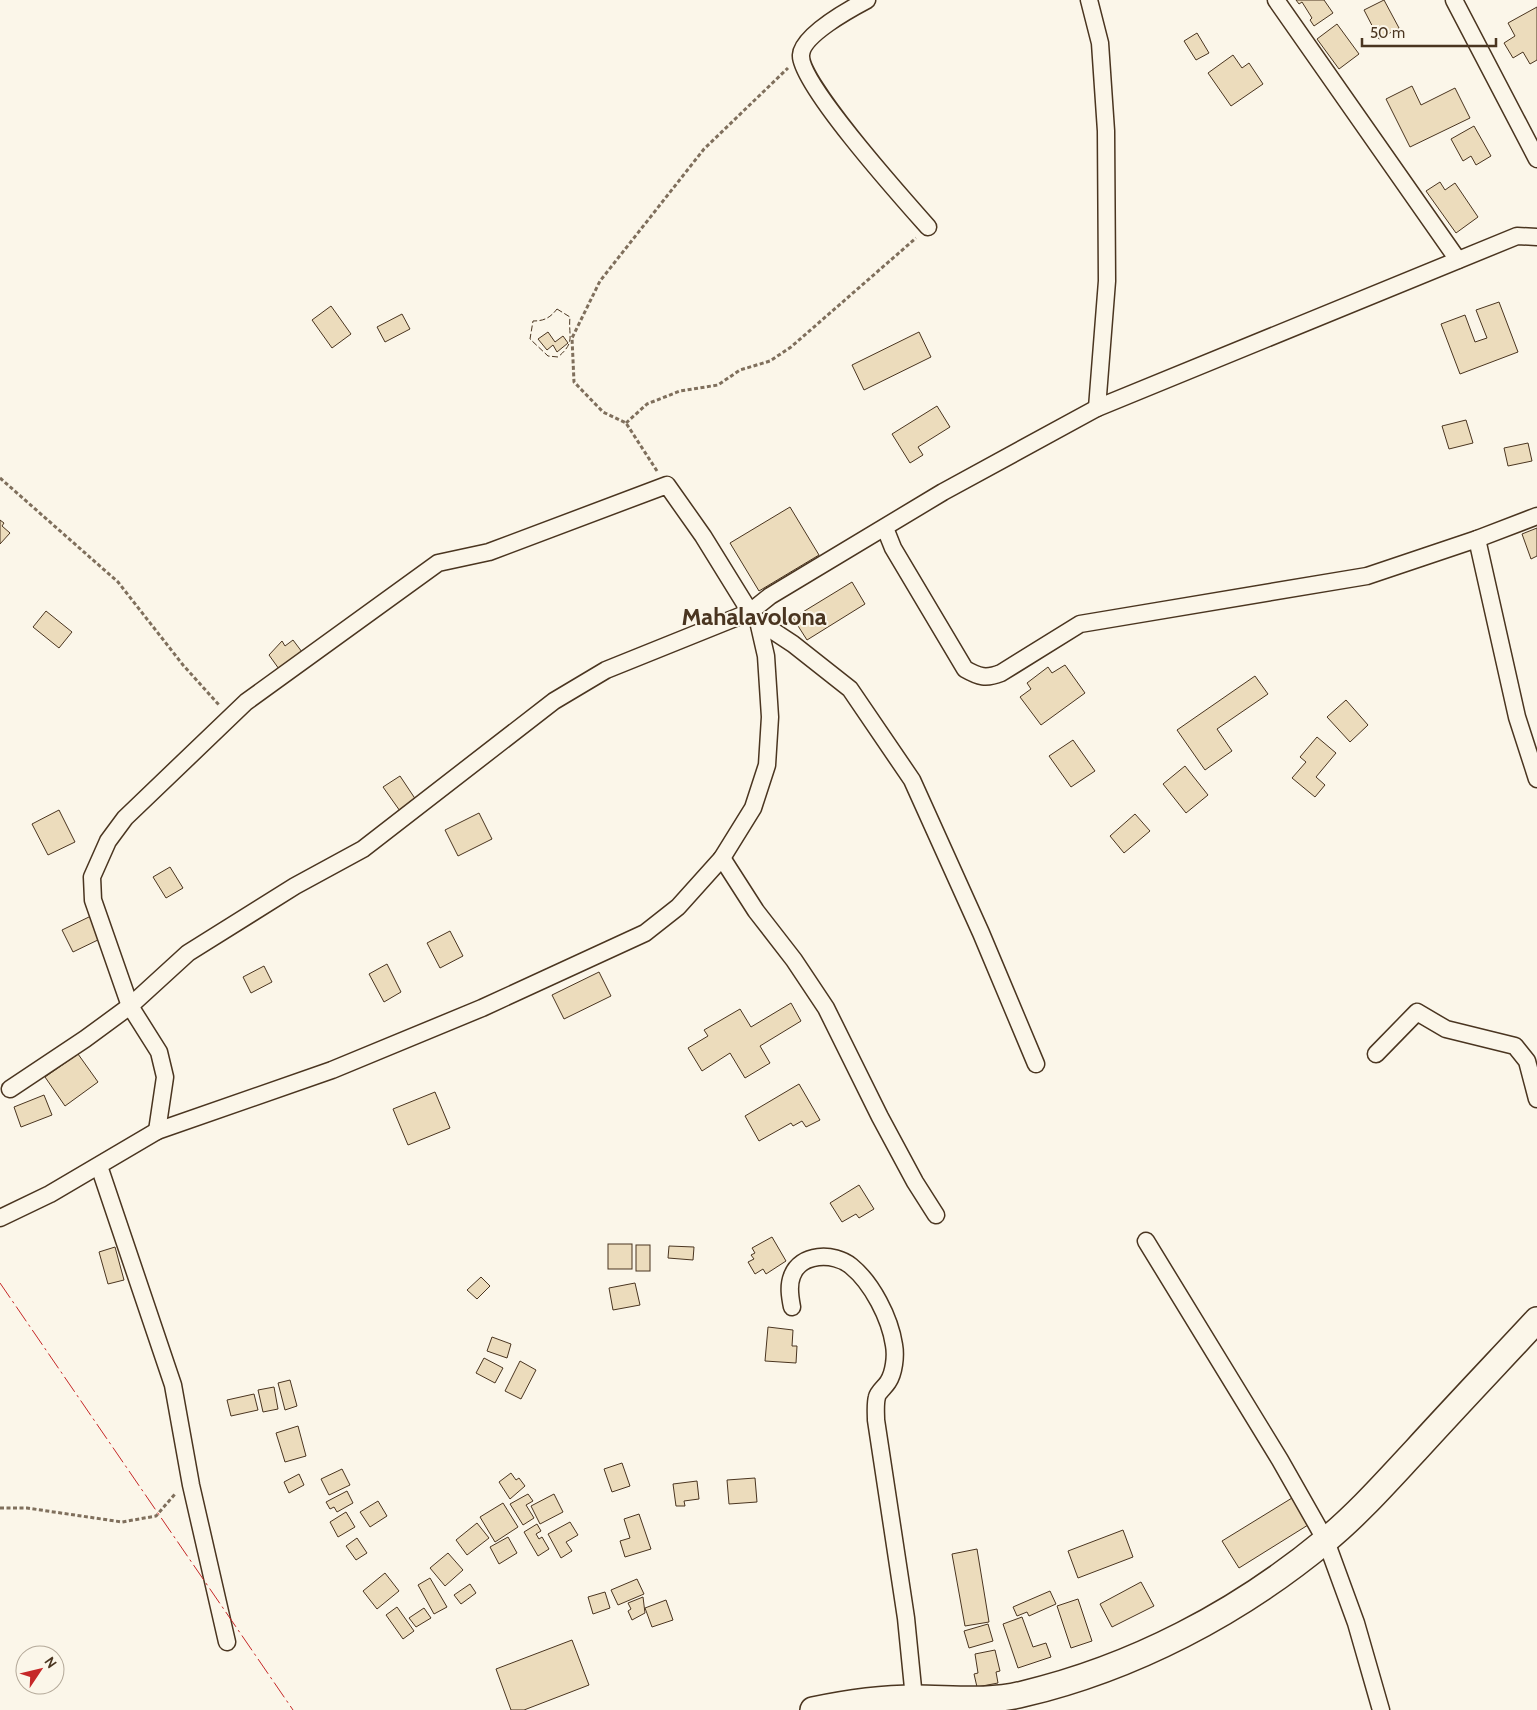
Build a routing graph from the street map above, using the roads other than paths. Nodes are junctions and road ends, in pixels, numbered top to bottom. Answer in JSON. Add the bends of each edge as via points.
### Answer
{"nodes":[{"id":1,"x":867,"y":0,"type":"edge"},
{"id":2,"x":1089,"y":0,"type":"edge"},
{"id":3,"x":1276,"y":0,"type":"edge"},
{"id":4,"x":1454,"y":0,"type":"edge"},
{"id":5,"x":1537,"y":159,"type":"edge"},
{"id":6,"x":1537,"y":225,"type":"edge"},
{"id":7,"x":928,"y":227,"type":"road end"},
{"id":8,"x":1517,"y":236,"type":"junction"},
{"id":9,"x":1537,"y":237,"type":"edge"},
{"id":10,"x":1458,"y":260,"type":"junction"},
{"id":11,"x":1097,"y":408,"type":"junction"},
{"id":12,"x":1537,"y":516,"type":"edge"},
{"id":13,"x":884,"y":528,"type":"junction"},
{"id":14,"x":1477,"y":540,"type":"junction"},
{"id":15,"x":754,"y":617,"type":"junction"},
{"id":16,"x":1537,"y":779,"type":"edge"},
{"id":17,"x":722,"y":858,"type":"junction"},
{"id":18,"x":130,"y":1006,"type":"junction"},
{"id":19,"x":1376,"y":1054,"type":"dead end"},
{"id":20,"x":1036,"y":1064,"type":"dead end"},
{"id":21,"x":10,"y":1089,"type":"dead end"},
{"id":22,"x":1537,"y":1099,"type":"edge"},
{"id":23,"x":157,"y":1132,"type":"junction"},
{"id":24,"x":99,"y":1166,"type":"junction"},
{"id":25,"x":936,"y":1215,"type":"dead end"},
{"id":26,"x":0,"y":1218,"type":"edge"},
{"id":27,"x":1146,"y":1241,"type":"dead end"},
{"id":28,"x":792,"y":1307,"type":"dead end"},
{"id":29,"x":1537,"y":1320,"type":"edge"},
{"id":30,"x":1326,"y":1540,"type":"junction"},
{"id":31,"x":228,"y":1642,"type":"dead end"},
{"id":32,"x":914,"y":1698,"type":"junction"},
{"id":33,"x":813,"y":1710,"type":"edge"},
{"id":34,"x":1381,"y":1710,"type":"edge"}],
"edges":[{"from":1,"to":7,"type":"street","via":[[839,15],[816,33],[804,46],[801,56],[806,74],[815,88]]},
{"from":2,"to":11,"type":"street","via":[[1100,43],[1106,131],[1107,281]]},
{"from":3,"to":10,"type":"street"},
{"from":4,"to":5,"type":"street"},
{"from":6,"to":8,"type":"street"},
{"from":8,"to":9,"type":"street"},
{"from":8,"to":10,"type":"street"},
{"from":10,"to":11,"type":"street"},
{"from":11,"to":13,"type":"street","via":[[950,487]]},
{"from":12,"to":14,"type":"street"},
{"from":13,"to":14,"type":"street","via":[[965,669],[988,678],[1080,624],[1367,576]]},
{"from":13,"to":15,"type":"street","via":[[770,596]]},
{"from":14,"to":16,"type":"street","via":[[1517,717]]},
{"from":15,"to":17,"type":"street","via":[[766,656],[770,717],[767,766],[753,808]]},
{"from":15,"to":18,"type":"street","via":[[606,670],[554,700],[363,848],[188,952]]},
{"from":15,"to":18,"type":"street","via":[[667,485],[489,552],[438,563],[246,702],[125,818],[108,841],[92,877],[93,900]]},
{"from":15,"to":20,"type":"street","via":[[850,689],[912,780]]},
{"from":17,"to":23,"type":"street","via":[[678,907],[645,933],[482,1008],[332,1070]]},
{"from":17,"to":25,"type":"street","via":[[826,1008],[880,1117]]},
{"from":18,"to":21,"type":"street"},
{"from":18,"to":23,"type":"street","via":[[159,1052],[165,1077]]},
{"from":19,"to":22,"type":"street","via":[[1417,1012],[1446,1029],[1515,1046],[1527,1061]]},
{"from":23,"to":24,"type":"street"},
{"from":24,"to":26,"type":"street"},
{"from":24,"to":31,"type":"street","via":[[173,1385],[190,1485]]},
{"from":27,"to":30,"type":"street"},
{"from":28,"to":32,"type":"street","via":[[792,1275],[804,1262],[828,1255],[850,1265],[886,1314],[895,1346],[894,1363],[890,1380],[877,1396],[876,1420],[906,1618]]},
{"from":29,"to":30,"type":"main road","via":[[1369,1500]]},
{"from":30,"to":32,"type":"main road","via":[[1279,1576],[1179,1636],[1095,1672],[1022,1695],[967,1700]]},
{"from":30,"to":34,"type":"street","via":[[1356,1623]]},
{"from":32,"to":33,"type":"main road","via":[[839,1704]]}]}
